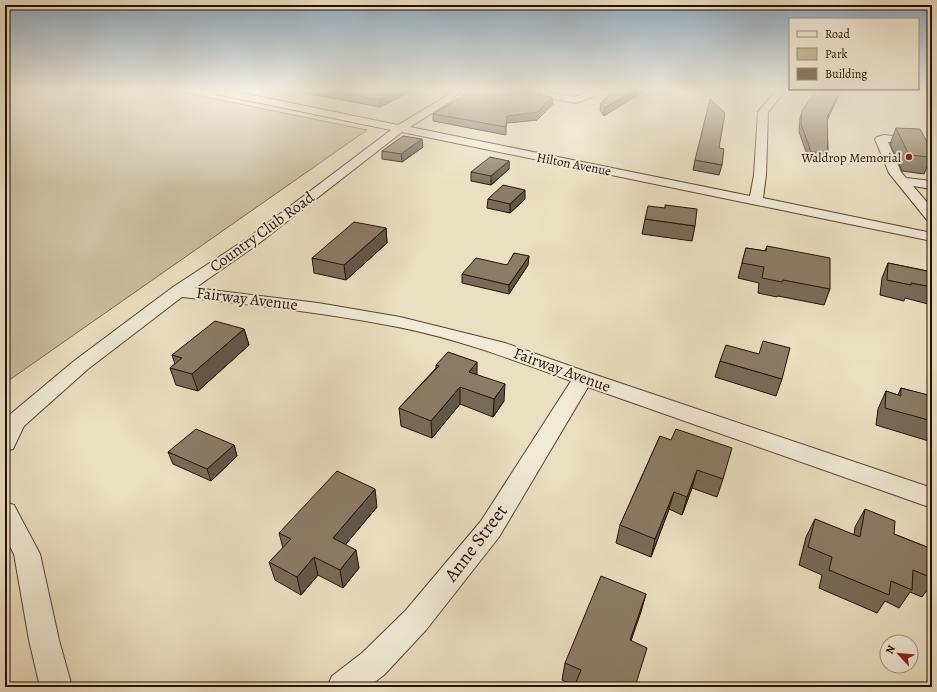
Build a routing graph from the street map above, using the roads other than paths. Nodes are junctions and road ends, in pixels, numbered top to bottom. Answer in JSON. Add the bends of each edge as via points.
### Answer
{"nodes":[{"id":1,"x":377,"y":123,"type":"edge"},
{"id":2,"x":408,"y":123,"type":"edge"},
{"id":3,"x":762,"y":123,"type":"edge"},
{"id":4,"x":401,"y":128,"type":"junction"},
{"id":5,"x":910,"y":140,"type":"edge"},
{"id":6,"x":905,"y":185,"type":"junction"},
{"id":7,"x":932,"y":185,"type":"edge"},
{"id":8,"x":932,"y":193,"type":"edge"},
{"id":9,"x":756,"y":200,"type":"junction"},
{"id":10,"x":929,"y":209,"type":"edge"},
{"id":11,"x":932,"y":237,"type":"edge"},
{"id":12,"x":179,"y":291,"type":"junction"},
{"id":13,"x":583,"y":378,"type":"junction"},
{"id":14,"x":5,"y":443,"type":"edge"},
{"id":15,"x":932,"y":498,"type":"edge"},
{"id":16,"x":5,"y":512,"type":"edge"},
{"id":17,"x":56,"y":687,"type":"edge"},
{"id":18,"x":343,"y":687,"type":"edge"}],
"edges":[{"from":1,"to":4,"type":"street","name":"Hilton Avenue"},
{"from":2,"to":4,"type":"street","name":"Country Club Road"},
{"from":3,"to":9,"type":"street"},
{"from":4,"to":9,"type":"street","name":"Hilton Avenue"},
{"from":4,"to":12,"type":"street","name":"Country Club Road","via":[[253,241]]},
{"from":5,"to":6,"type":"street","via":[[881,139],[895,173]]},
{"from":6,"to":7,"type":"street"},
{"from":6,"to":8,"type":"street"},
{"from":6,"to":10,"type":"street"},
{"from":9,"to":11,"type":"street","name":"Hilton Avenue"},
{"from":12,"to":13,"type":"street","name":"Fairway Avenue","via":[[318,308],[400,322],[498,347]]},
{"from":12,"to":14,"type":"street","name":"Country Club Road","via":[[81,365],[15,422]]},
{"from":13,"to":15,"type":"street","name":"Fairway Avenue"},
{"from":13,"to":18,"type":"street","name":"Anne Street","via":[[490,529],[416,620],[373,664]]},
{"from":16,"to":17,"type":"street","via":[[27,554]]}]}
